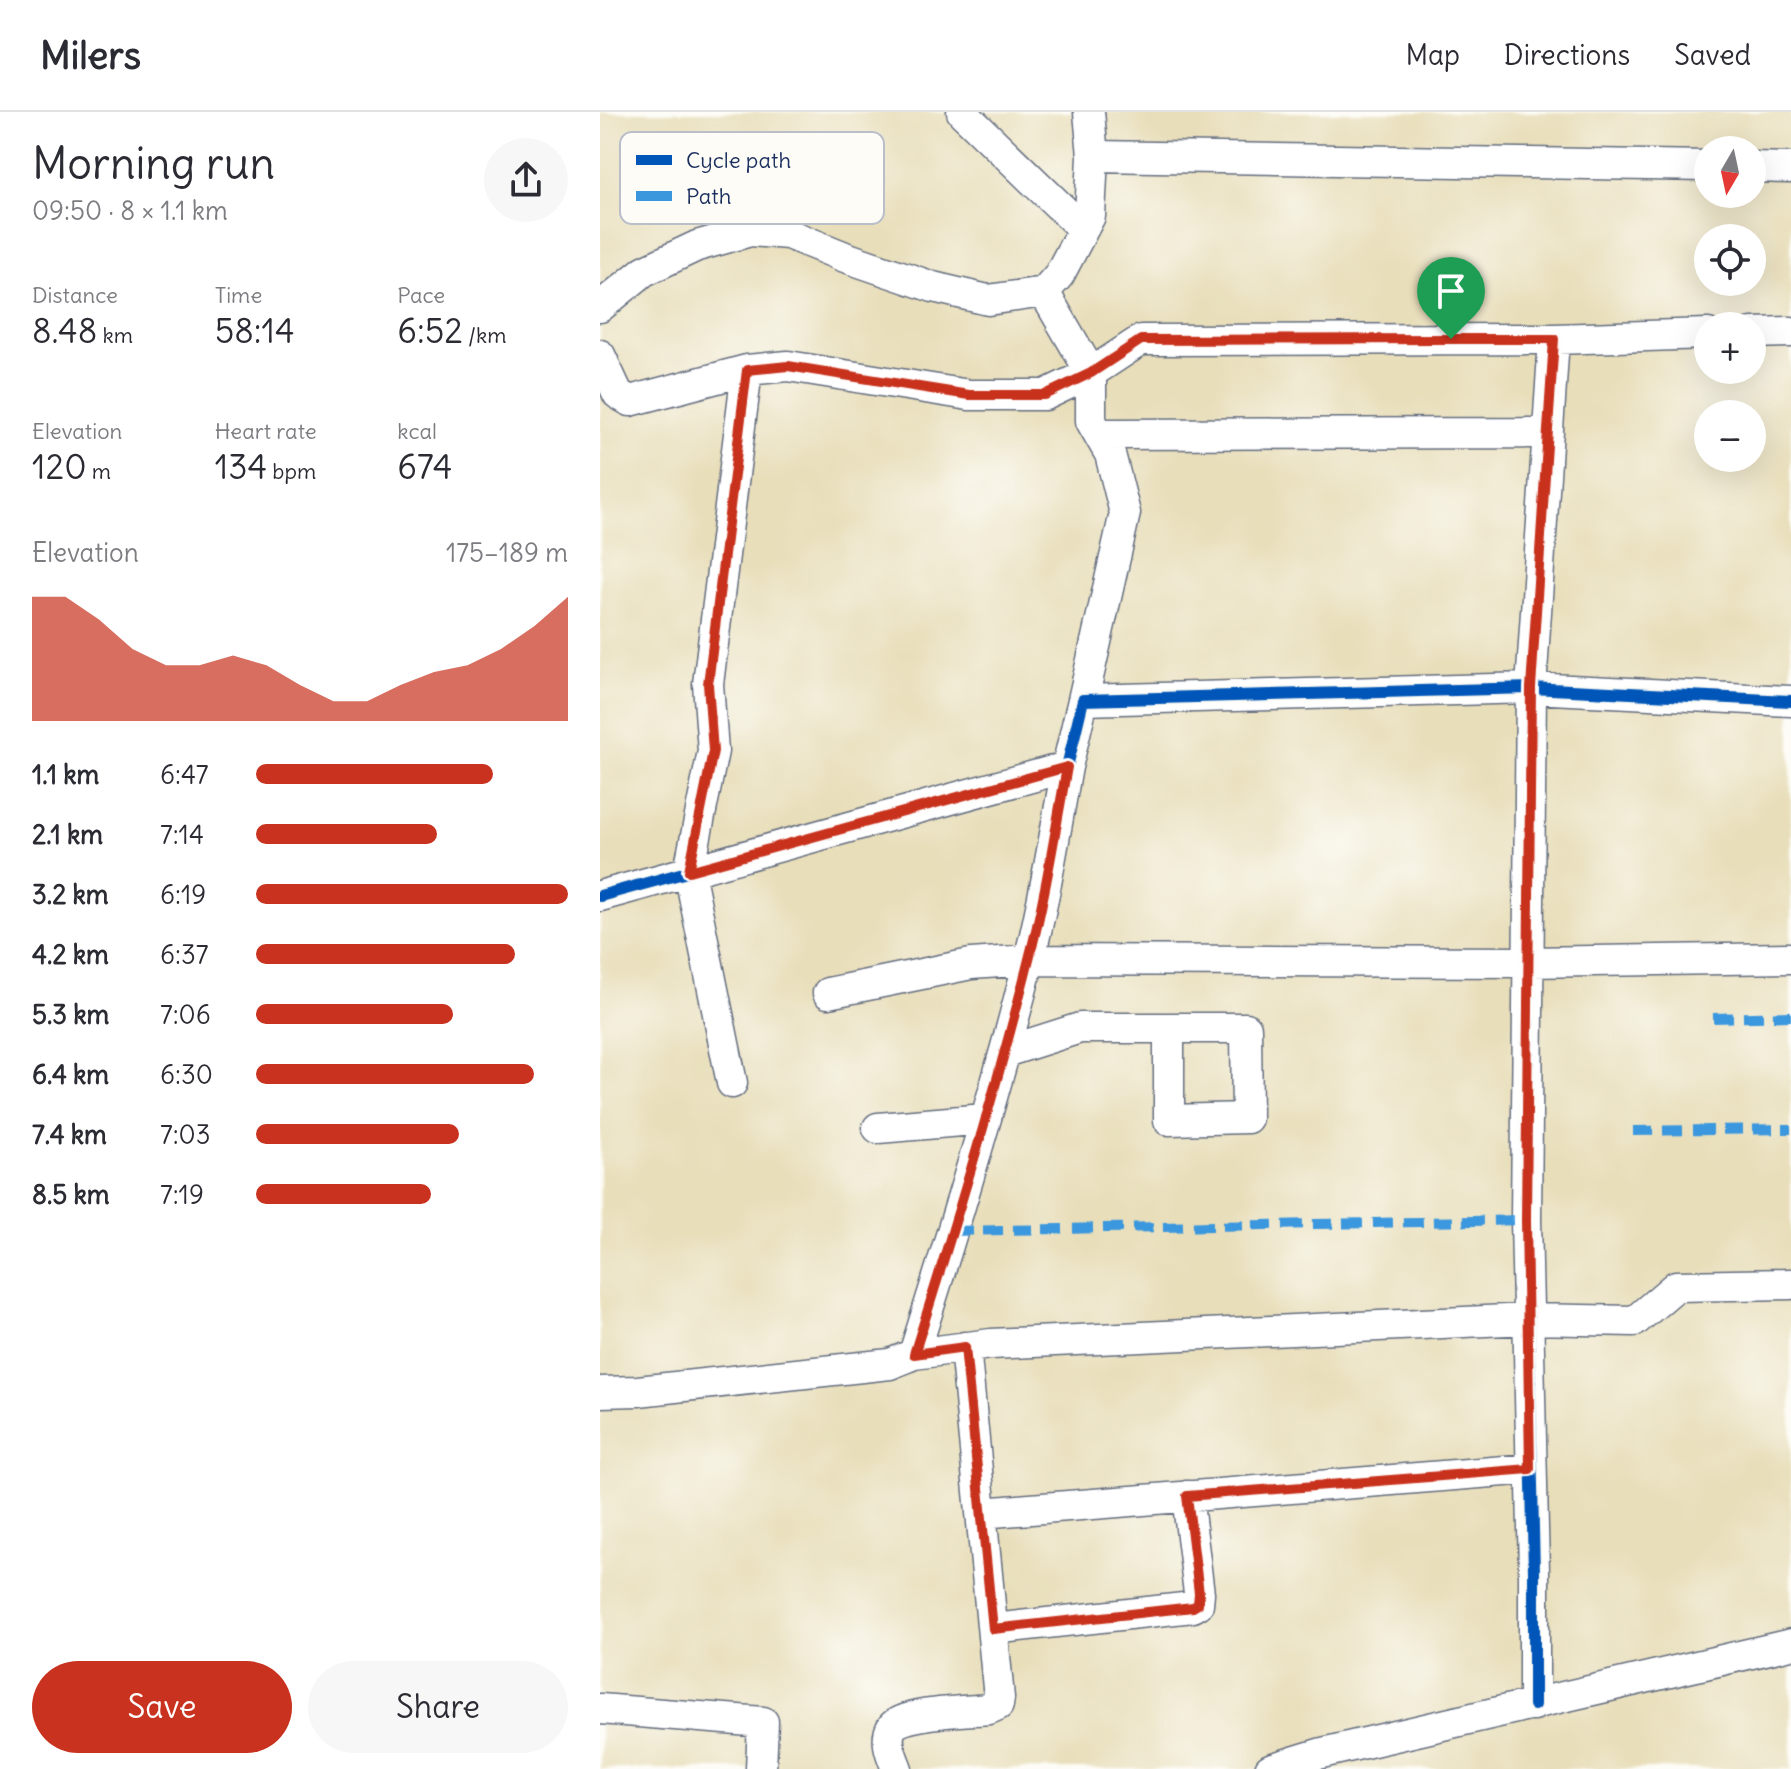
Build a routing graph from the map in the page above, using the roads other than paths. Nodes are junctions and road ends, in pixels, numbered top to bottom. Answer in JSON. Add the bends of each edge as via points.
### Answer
{"nodes":[{"id":1,"x":962,"y":112,"type":"edge"},
{"id":2,"x":1089,"y":112,"type":"edge"},
{"id":3,"x":1093,"y":156,"type":"junction"},
{"id":4,"x":1694,"y":166,"type":"edge"},
{"id":5,"x":1766,"y":167,"type":"edge"},
{"id":6,"x":1791,"y":168,"type":"edge"},
{"id":7,"x":1083,"y":229,"type":"junction"},
{"id":8,"x":1044,"y":292,"type":"junction"},
{"id":9,"x":600,"y":307,"type":"edge"},
{"id":10,"x":1791,"y":332,"type":"edge"},
{"id":11,"x":1766,"y":333,"type":"edge"},
{"id":12,"x":1694,"y":334,"type":"edge"},
{"id":13,"x":1554,"y":339,"type":"junction"},
{"id":14,"x":600,"y":355,"type":"edge"},
{"id":15,"x":747,"y":370,"type":"junction"},
{"id":16,"x":1091,"y":373,"type":"junction"},
{"id":17,"x":1548,"y":433,"type":"junction"},
{"id":18,"x":1099,"y":434,"type":"junction"},
{"id":19,"x":1531,"y":688,"type":"junction"},
{"id":20,"x":1083,"y":700,"type":"junction"},
{"id":21,"x":1791,"y":701,"type":"edge"},
{"id":22,"x":1067,"y":767,"type":"junction"},
{"id":23,"x":689,"y":871,"type":"junction"},
{"id":24,"x":600,"y":896,"type":"edge"},
{"id":25,"x":1791,"y":958,"type":"edge"},
{"id":26,"x":1029,"y":960,"type":"junction"},
{"id":27,"x":1528,"y":962,"type":"junction"},
{"id":28,"x":828,"y":993,"type":"dead end"},
{"id":29,"x":1169,"y":1028,"type":"dead end"},
{"id":30,"x":1005,"y":1052,"type":"junction"},
{"id":31,"x":732,"y":1083,"type":"dead end"},
{"id":32,"x":985,"y":1119,"type":"junction"},
{"id":33,"x":878,"y":1128,"type":"dead end"},
{"id":34,"x":1791,"y":1284,"type":"edge"},
{"id":35,"x":1528,"y":1319,"type":"junction"},
{"id":36,"x":965,"y":1347,"type":"junction"},
{"id":37,"x":914,"y":1354,"type":"junction"},
{"id":38,"x":600,"y":1392,"type":"edge"},
{"id":39,"x":1530,"y":1469,"type":"junction"},
{"id":40,"x":1187,"y":1496,"type":"junction"},
{"id":41,"x":981,"y":1513,"type":"junction"},
{"id":42,"x":993,"y":1629,"type":"junction"},
{"id":43,"x":1791,"y":1644,"type":"edge"},
{"id":44,"x":1534,"y":1705,"type":"junction"},
{"id":45,"x":600,"y":1709,"type":"edge"},
{"id":46,"x":761,"y":1769,"type":"edge"},
{"id":47,"x":897,"y":1769,"type":"edge"},
{"id":48,"x":1270,"y":1769,"type":"edge"}],
"edges":[{"from":1,"to":7,"type":"street"},
{"from":2,"to":3,"type":"street"},
{"from":3,"to":4,"type":"street"},
{"from":3,"to":7,"type":"street","via":[[1090,216]]},
{"from":5,"to":6,"type":"street"},
{"from":7,"to":8,"type":"street"},
{"from":8,"to":9,"type":"street","via":[[988,300],[933,287],[788,234],[750,231],[697,246],[644,271]]},
{"from":8,"to":16,"type":"street"},
{"from":10,"to":11,"type":"street"},
{"from":12,"to":13,"type":"street"},
{"from":13,"to":16,"type":"street","via":[[1141,340]]},
{"from":13,"to":17,"type":"street"},
{"from":14,"to":15,"type":"street","via":[[618,394],[630,401]]},
{"from":15,"to":16,"type":"street","via":[[788,366],[969,395],[1045,395]]},
{"from":15,"to":23,"type":"street","via":[[708,684],[713,751]]},
{"from":16,"to":18,"type":"street","via":[[1091,421]]},
{"from":17,"to":18,"type":"street"},
{"from":17,"to":19,"type":"street"},
{"from":18,"to":20,"type":"street","via":[[1110,454],[1125,513]]},
{"from":19,"to":20,"type":"street"},
{"from":19,"to":21,"type":"street"},
{"from":19,"to":27,"type":"street"},
{"from":20,"to":22,"type":"street"},
{"from":22,"to":23,"type":"street"},
{"from":22,"to":26,"type":"street"},
{"from":23,"to":24,"type":"street"},
{"from":23,"to":31,"type":"street"},
{"from":25,"to":27,"type":"street"},
{"from":26,"to":27,"type":"street"},
{"from":26,"to":28,"type":"street","via":[[971,964]]},
{"from":26,"to":30,"type":"street"},
{"from":27,"to":35,"type":"street"},
{"from":29,"to":30,"type":"street","via":[[1080,1028]]},
{"from":30,"to":32,"type":"street"},
{"from":32,"to":33,"type":"street"},
{"from":32,"to":37,"type":"street"},
{"from":34,"to":35,"type":"street","via":[[1676,1286],[1635,1321]]},
{"from":35,"to":36,"type":"street"},
{"from":35,"to":39,"type":"street"},
{"from":36,"to":37,"type":"street"},
{"from":36,"to":41,"type":"street"},
{"from":37,"to":38,"type":"street","via":[[890,1364]]},
{"from":39,"to":40,"type":"street"},
{"from":39,"to":44,"type":"street"},
{"from":40,"to":41,"type":"street"},
{"from":40,"to":42,"type":"street","via":[[1198,1604]]},
{"from":41,"to":42,"type":"street"},
{"from":42,"to":47,"type":"street","via":[[998,1705],[899,1721],[891,1728],[888,1743]]},
{"from":43,"to":44,"type":"street"},
{"from":44,"to":48,"type":"street"},
{"from":45,"to":46,"type":"street","via":[[763,1722]]}]}
